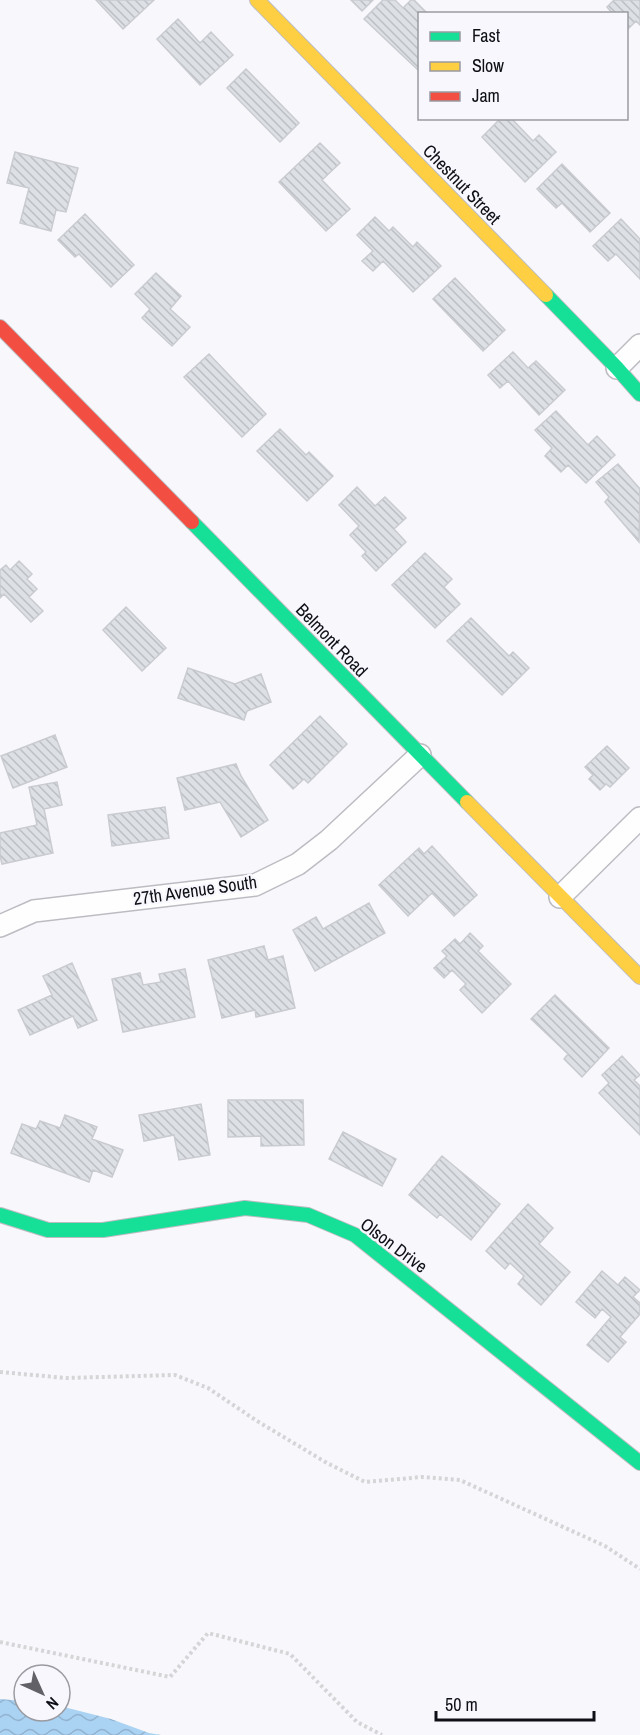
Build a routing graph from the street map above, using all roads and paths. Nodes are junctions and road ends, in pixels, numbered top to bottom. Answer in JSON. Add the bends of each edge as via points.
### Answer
{"nodes":[{"id":1,"x":257,"y":0,"type":"edge"},
{"id":2,"x":0,"y":327,"type":"edge"},
{"id":3,"x":640,"y":345,"type":"edge"},
{"id":4,"x":617,"y":368,"type":"junction"},
{"id":5,"x":640,"y":394,"type":"edge"},
{"id":6,"x":420,"y":755,"type":"junction"},
{"id":7,"x":640,"y":818,"type":"edge"},
{"id":8,"x":560,"y":897,"type":"junction"},
{"id":9,"x":0,"y":926,"type":"edge"},
{"id":10,"x":640,"y":977,"type":"edge"},
{"id":11,"x":0,"y":1215,"type":"edge"},
{"id":12,"x":0,"y":1372,"type":"edge"},
{"id":13,"x":640,"y":1462,"type":"edge"},
{"id":14,"x":640,"y":1569,"type":"edge"},
{"id":15,"x":0,"y":1642,"type":"edge"},
{"id":16,"x":382,"y":1735,"type":"edge"}],
"edges":[{"from":1,"to":4,"type":"street","name":"Chestnut Street"},
{"from":2,"to":6,"type":"street","name":"Belmont Road"},
{"from":3,"to":4,"type":"street"},
{"from":4,"to":5,"type":"street","name":"Chestnut Street"},
{"from":6,"to":8,"type":"street","name":"Belmont Road"},
{"from":6,"to":9,"type":"street","name":"27th Avenue South","via":[[329,840],[298,864],[255,885],[34,911]]},
{"from":7,"to":8,"type":"street"},
{"from":8,"to":10,"type":"street","name":"Belmont Road"},
{"from":11,"to":13,"type":"street","name":"Olson Drive","via":[[48,1230],[104,1230],[245,1208],[308,1215],[355,1235]]},
{"from":12,"to":14,"type":"path","via":[[66,1378],[175,1375],[208,1388],[327,1463],[365,1482],[422,1477],[460,1480],[605,1546]]},
{"from":15,"to":16,"type":"path","via":[[170,1677],[208,1633],[290,1654],[357,1722]]}]}
